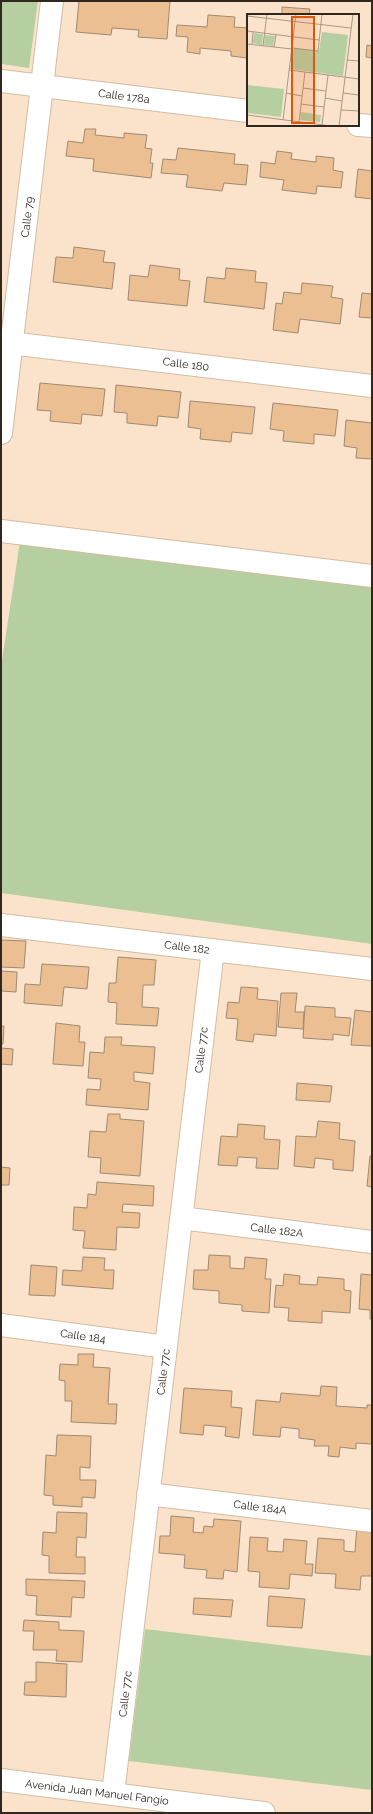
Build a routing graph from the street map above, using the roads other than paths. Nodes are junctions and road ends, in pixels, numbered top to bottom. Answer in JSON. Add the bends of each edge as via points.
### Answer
{"nodes":[{"id":1,"x":52,"y":1,"type":"edge"},
{"id":2,"x":1,"y":81,"type":"edge"},
{"id":3,"x":42,"y":86,"type":"junction"},
{"id":4,"x":247,"y":111,"type":"edge"},
{"id":5,"x":359,"y":125,"type":"edge"},
{"id":6,"x":372,"y":126,"type":"edge"},
{"id":7,"x":6,"y":343,"type":"edge"},
{"id":8,"x":372,"y":386,"type":"edge"},
{"id":9,"x":1,"y":433,"type":"edge"},
{"id":10,"x":1,"y":531,"type":"edge"},
{"id":11,"x":372,"y":576,"type":"edge"},
{"id":12,"x":1,"y":925,"type":"edge"},
{"id":13,"x":213,"y":950,"type":"junction"},
{"id":14,"x":372,"y":969,"type":"edge"},
{"id":15,"x":181,"y":1218,"type":"junction"},
{"id":16,"x":372,"y":1242,"type":"edge"},
{"id":17,"x":1,"y":1325,"type":"edge"},
{"id":18,"x":166,"y":1347,"type":"junction"},
{"id":19,"x":148,"y":1494,"type":"junction"},
{"id":20,"x":372,"y":1521,"type":"edge"},
{"id":21,"x":1,"y":1780,"type":"edge"},
{"id":22,"x":112,"y":1794,"type":"junction"},
{"id":23,"x":264,"y":1813,"type":"edge"}],
"edges":[{"from":1,"to":3,"type":"street","name":"Calle 79"},
{"from":2,"to":3,"type":"street","name":"Calle 178a"},
{"from":3,"to":4,"type":"street","name":"Calle 178a"},
{"from":3,"to":7,"type":"street","name":"Calle 79"},
{"from":5,"to":6,"type":"street"},
{"from":7,"to":8,"type":"street","name":"Calle 180"},
{"from":7,"to":9,"type":"street","name":"Calle 79"},
{"from":10,"to":11,"type":"street"},
{"from":12,"to":13,"type":"street","name":"Calle 182"},
{"from":13,"to":14,"type":"street","name":"Calle 182"},
{"from":13,"to":15,"type":"street","name":"Calle 77c"},
{"from":15,"to":16,"type":"street","name":"Calle 182A"},
{"from":15,"to":18,"type":"street","name":"Calle 77c"},
{"from":17,"to":18,"type":"street","name":"Calle 184"},
{"from":18,"to":19,"type":"street","name":"Calle 77c"},
{"from":19,"to":20,"type":"street","name":"Calle 184A"},
{"from":19,"to":22,"type":"street","name":"Calle 77c"},
{"from":21,"to":22,"type":"street","name":"Avenida Juan Manuel Fangio"},
{"from":22,"to":23,"type":"street","name":"Avenida Juan Manuel Fangio"}]}
